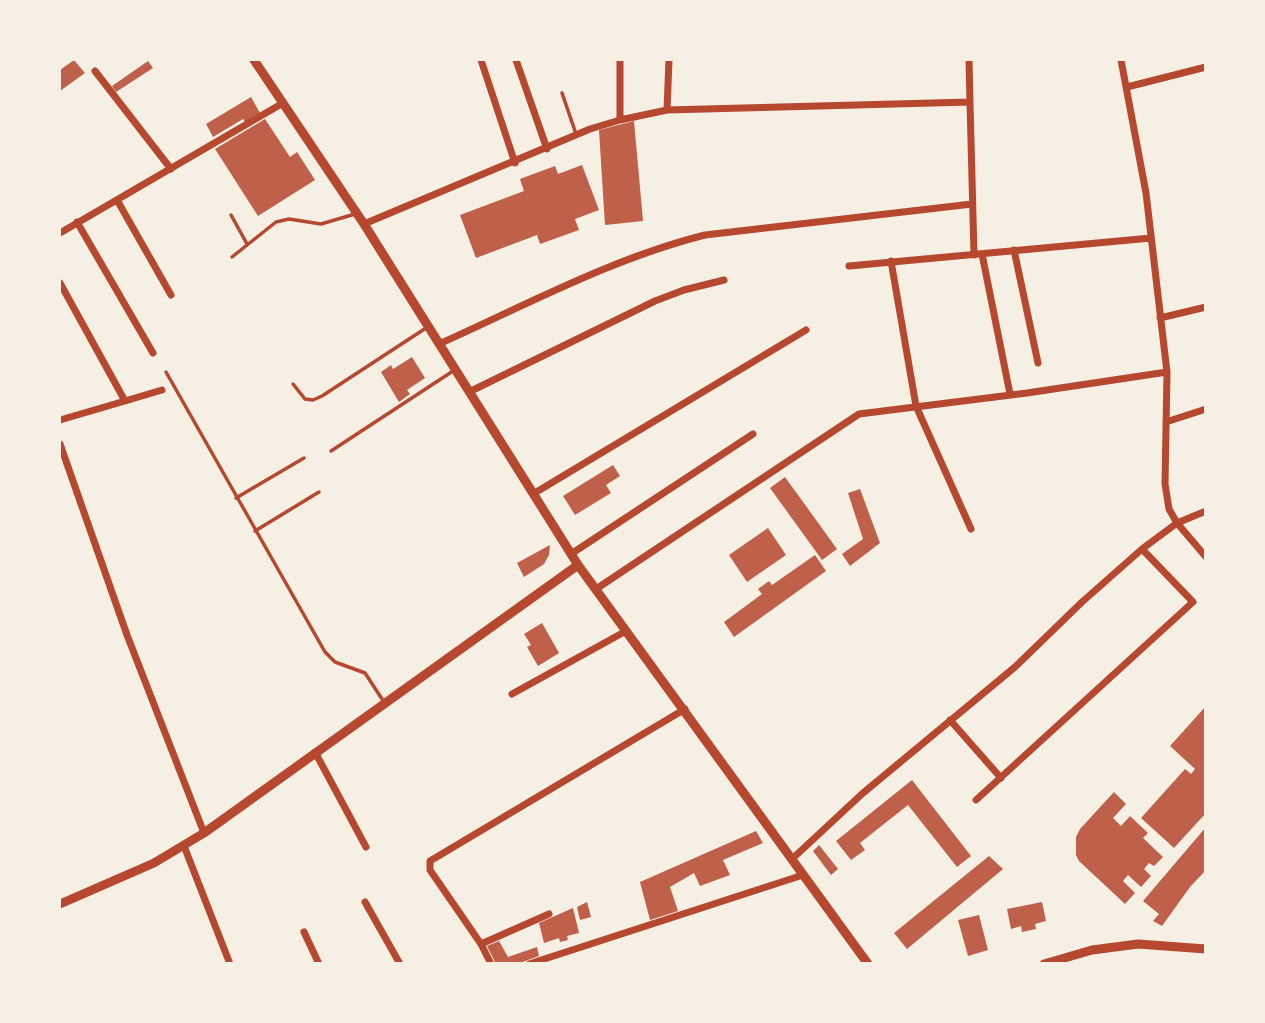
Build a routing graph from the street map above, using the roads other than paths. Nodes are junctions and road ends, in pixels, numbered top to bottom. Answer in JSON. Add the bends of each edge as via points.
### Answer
{"nodes":[{"id":1,"x":254,"y":60,"type":"edge"},
{"id":2,"x":481,"y":60,"type":"edge"},
{"id":3,"x":516,"y":60,"type":"edge"},
{"id":4,"x":620,"y":60,"type":"edge"},
{"id":5,"x":669,"y":60,"type":"edge"},
{"id":6,"x":969,"y":60,"type":"edge"},
{"id":7,"x":1121,"y":60,"type":"edge"},
{"id":8,"x":1206,"y":67,"type":"edge"},
{"id":9,"x":95,"y":71,"type":"dead end"},
{"id":10,"x":1127,"y":87,"type":"junction"},
{"id":11,"x":562,"y":93,"type":"dead end"},
{"id":12,"x":970,"y":102,"type":"junction"},
{"id":13,"x":284,"y":103,"type":"junction"},
{"id":14,"x":667,"y":110,"type":"junction"},
{"id":15,"x":620,"y":120,"type":"junction"},
{"id":16,"x":576,"y":135,"type":"junction"},
{"id":17,"x":547,"y":149,"type":"junction"},
{"id":18,"x":515,"y":163,"type":"junction"},
{"id":19,"x":172,"y":169,"type":"junction"},
{"id":20,"x":117,"y":200,"type":"junction"},
{"id":21,"x":972,"y":204,"type":"junction"},
{"id":22,"x":358,"y":214,"type":"junction"},
{"id":23,"x":232,"y":215,"type":"dead end"},
{"id":24,"x":77,"y":222,"type":"junction"},
{"id":25,"x":364,"y":224,"type":"junction"},
{"id":26,"x":60,"y":233,"type":"edge"},
{"id":27,"x":1151,"y":238,"type":"junction"},
{"id":28,"x":247,"y":244,"type":"junction"},
{"id":29,"x":1014,"y":250,"type":"junction"},
{"id":30,"x":978,"y":255,"type":"junction"},
{"id":31,"x":232,"y":257,"type":"dead end"},
{"id":32,"x":891,"y":261,"type":"junction"},
{"id":33,"x":849,"y":265,"type":"dead end"},
{"id":34,"x":724,"y":279,"type":"dead end"},
{"id":35,"x":60,"y":283,"type":"edge"},
{"id":36,"x":171,"y":295,"type":"dead end"},
{"id":37,"x":1206,"y":307,"type":"edge"},
{"id":38,"x":1160,"y":318,"type":"junction"},
{"id":39,"x":428,"y":327,"type":"junction"},
{"id":40,"x":806,"y":330,"type":"dead end"},
{"id":41,"x":439,"y":344,"type":"junction"},
{"id":42,"x":153,"y":353,"type":"dead end"},
{"id":43,"x":1038,"y":363,"type":"dead end"},
{"id":44,"x":455,"y":370,"type":"junction"},
{"id":45,"x":166,"y":372,"type":"dead end"},
{"id":46,"x":1167,"y":372,"type":"junction"},
{"id":47,"x":293,"y":384,"type":"dead end"},
{"id":48,"x":162,"y":390,"type":"dead end"},
{"id":49,"x":469,"y":392,"type":"junction"},
{"id":50,"x":1010,"y":394,"type":"junction"},
{"id":51,"x":125,"y":401,"type":"junction"},
{"id":52,"x":915,"y":406,"type":"junction"},
{"id":53,"x":1206,"y":409,"type":"edge"},
{"id":54,"x":60,"y":420,"type":"edge"},
{"id":55,"x":1166,"y":422,"type":"junction"},
{"id":56,"x":753,"y":434,"type":"dead end"},
{"id":57,"x":60,"y":444,"type":"edge"},
{"id":58,"x":331,"y":451,"type":"dead end"},
{"id":59,"x":304,"y":458,"type":"dead end"},
{"id":60,"x":319,"y":492,"type":"dead end"},
{"id":61,"x":533,"y":494,"type":"junction"},
{"id":62,"x":236,"y":498,"type":"junction"},
{"id":63,"x":1206,"y":511,"type":"edge"},
{"id":64,"x":1177,"y":523,"type":"junction"},
{"id":65,"x":971,"y":529,"type":"dead end"},
{"id":66,"x":255,"y":531,"type":"junction"},
{"id":67,"x":1142,"y":549,"type":"junction"},
{"id":68,"x":571,"y":554,"type":"junction"},
{"id":69,"x":1206,"y":557,"type":"edge"},
{"id":70,"x":578,"y":565,"type":"junction"},
{"id":71,"x":596,"y":589,"type":"junction"},
{"id":72,"x":626,"y":631,"type":"junction"},
{"id":73,"x":512,"y":694,"type":"dead end"},
{"id":74,"x":386,"y":704,"type":"junction"},
{"id":75,"x":685,"y":709,"type":"junction"},
{"id":76,"x":950,"y":720,"type":"junction"},
{"id":77,"x":315,"y":752,"type":"junction"},
{"id":78,"x":1000,"y":778,"type":"junction"},
{"id":79,"x":976,"y":800,"type":"dead end"},
{"id":80,"x":204,"y":833,"type":"junction"},
{"id":81,"x":184,"y":846,"type":"junction"},
{"id":82,"x":366,"y":847,"type":"dead end"},
{"id":83,"x":792,"y":859,"type":"junction"},
{"id":84,"x":803,"y":875,"type":"junction"},
{"id":85,"x":365,"y":902,"type":"dead end"},
{"id":86,"x":60,"y":904,"type":"edge"},
{"id":87,"x":549,"y":914,"type":"dead end"},
{"id":88,"x":304,"y":932,"type":"dead end"},
{"id":89,"x":481,"y":944,"type":"junction"},
{"id":90,"x":1206,"y":949,"type":"edge"},
{"id":91,"x":531,"y":963,"type":"edge"},
{"id":92,"x":230,"y":964,"type":"edge"},
{"id":93,"x":318,"y":964,"type":"edge"},
{"id":94,"x":400,"y":964,"type":"edge"},
{"id":95,"x":491,"y":964,"type":"edge"},
{"id":96,"x":868,"y":964,"type":"edge"},
{"id":97,"x":1044,"y":964,"type":"edge"}],
"edges":[{"from":1,"to":13,"type":"street"},
{"from":2,"to":18,"type":"street"},
{"from":3,"to":17,"type":"street"},
{"from":4,"to":15,"type":"street"},
{"from":5,"to":14,"type":"street"},
{"from":6,"to":12,"type":"street"},
{"from":7,"to":10,"type":"street"},
{"from":8,"to":10,"type":"street"},
{"from":9,"to":19,"type":"street"},
{"from":10,"to":27,"type":"street"},
{"from":11,"to":16,"type":"lane"},
{"from":12,"to":14,"type":"street"},
{"from":12,"to":21,"type":"street"},
{"from":13,"to":19,"type":"street"},
{"from":13,"to":22,"type":"street"},
{"from":14,"to":15,"type":"street"},
{"from":15,"to":16,"type":"street"},
{"from":16,"to":17,"type":"street"},
{"from":17,"to":18,"type":"street"},
{"from":18,"to":25,"type":"street"},
{"from":19,"to":20,"type":"street"},
{"from":20,"to":24,"type":"street"},
{"from":20,"to":36,"type":"street"},
{"from":21,"to":30,"type":"street"},
{"from":21,"to":41,"type":"street","via":[[705,234],[622,262]]},
{"from":22,"to":25,"type":"street"},
{"from":22,"to":28,"type":"lane","via":[[321,224],[289,219],[276,222]]},
{"from":23,"to":28,"type":"lane"},
{"from":24,"to":26,"type":"street"},
{"from":24,"to":42,"type":"street"},
{"from":25,"to":39,"type":"street"},
{"from":27,"to":29,"type":"street"},
{"from":27,"to":38,"type":"street"},
{"from":28,"to":31,"type":"lane"},
{"from":29,"to":30,"type":"street"},
{"from":29,"to":43,"type":"street"},
{"from":30,"to":32,"type":"street"},
{"from":30,"to":50,"type":"street"},
{"from":32,"to":33,"type":"street"},
{"from":32,"to":52,"type":"street"},
{"from":34,"to":49,"type":"street","via":[[647,304]]},
{"from":35,"to":51,"type":"street"},
{"from":37,"to":38,"type":"street"},
{"from":38,"to":46,"type":"street"},
{"from":39,"to":41,"type":"street"},
{"from":39,"to":47,"type":"lane","via":[[313,400],[305,399]]},
{"from":40,"to":61,"type":"street"},
{"from":41,"to":44,"type":"street"},
{"from":44,"to":49,"type":"street"},
{"from":44,"to":58,"type":"lane"},
{"from":45,"to":62,"type":"lane"},
{"from":46,"to":50,"type":"street"},
{"from":46,"to":55,"type":"street"},
{"from":48,"to":51,"type":"street"},
{"from":49,"to":61,"type":"street"},
{"from":50,"to":52,"type":"street"},
{"from":51,"to":54,"type":"street"},
{"from":52,"to":65,"type":"street"},
{"from":52,"to":71,"type":"street","via":[[859,414],[843,423]]},
{"from":53,"to":55,"type":"street"},
{"from":55,"to":64,"type":"street","via":[[1166,484],[1169,509]]},
{"from":56,"to":68,"type":"street"},
{"from":57,"to":80,"type":"street"},
{"from":59,"to":62,"type":"lane"},
{"from":60,"to":66,"type":"lane"},
{"from":61,"to":68,"type":"street"},
{"from":62,"to":66,"type":"lane"},
{"from":63,"to":64,"type":"street"},
{"from":64,"to":67,"type":"street"},
{"from":64,"to":69,"type":"street"},
{"from":66,"to":74,"type":"lane","via":[[325,652],[335,662],[365,673]]},
{"from":67,"to":76,"type":"street","via":[[1015,667]]},
{"from":67,"to":78,"type":"street","via":[[1193,602]]},
{"from":68,"to":70,"type":"street"},
{"from":70,"to":71,"type":"street"},
{"from":70,"to":74,"type":"street"},
{"from":71,"to":72,"type":"street"},
{"from":72,"to":73,"type":"street"},
{"from":72,"to":75,"type":"street"},
{"from":74,"to":77,"type":"street"},
{"from":75,"to":83,"type":"street"},
{"from":75,"to":89,"type":"street","via":[[430,861],[430,870]]},
{"from":76,"to":78,"type":"street"},
{"from":76,"to":83,"type":"street"},
{"from":77,"to":80,"type":"street"},
{"from":77,"to":82,"type":"street"},
{"from":78,"to":79,"type":"street"},
{"from":80,"to":81,"type":"street"},
{"from":81,"to":86,"type":"street"},
{"from":81,"to":92,"type":"street"},
{"from":83,"to":84,"type":"street"},
{"from":84,"to":91,"type":"street"},
{"from":84,"to":96,"type":"street"},
{"from":85,"to":94,"type":"street"},
{"from":87,"to":89,"type":"street"},
{"from":88,"to":93,"type":"street"},
{"from":89,"to":95,"type":"street"},
{"from":90,"to":97,"type":"street","via":[[1138,944],[1091,950]]}]}
